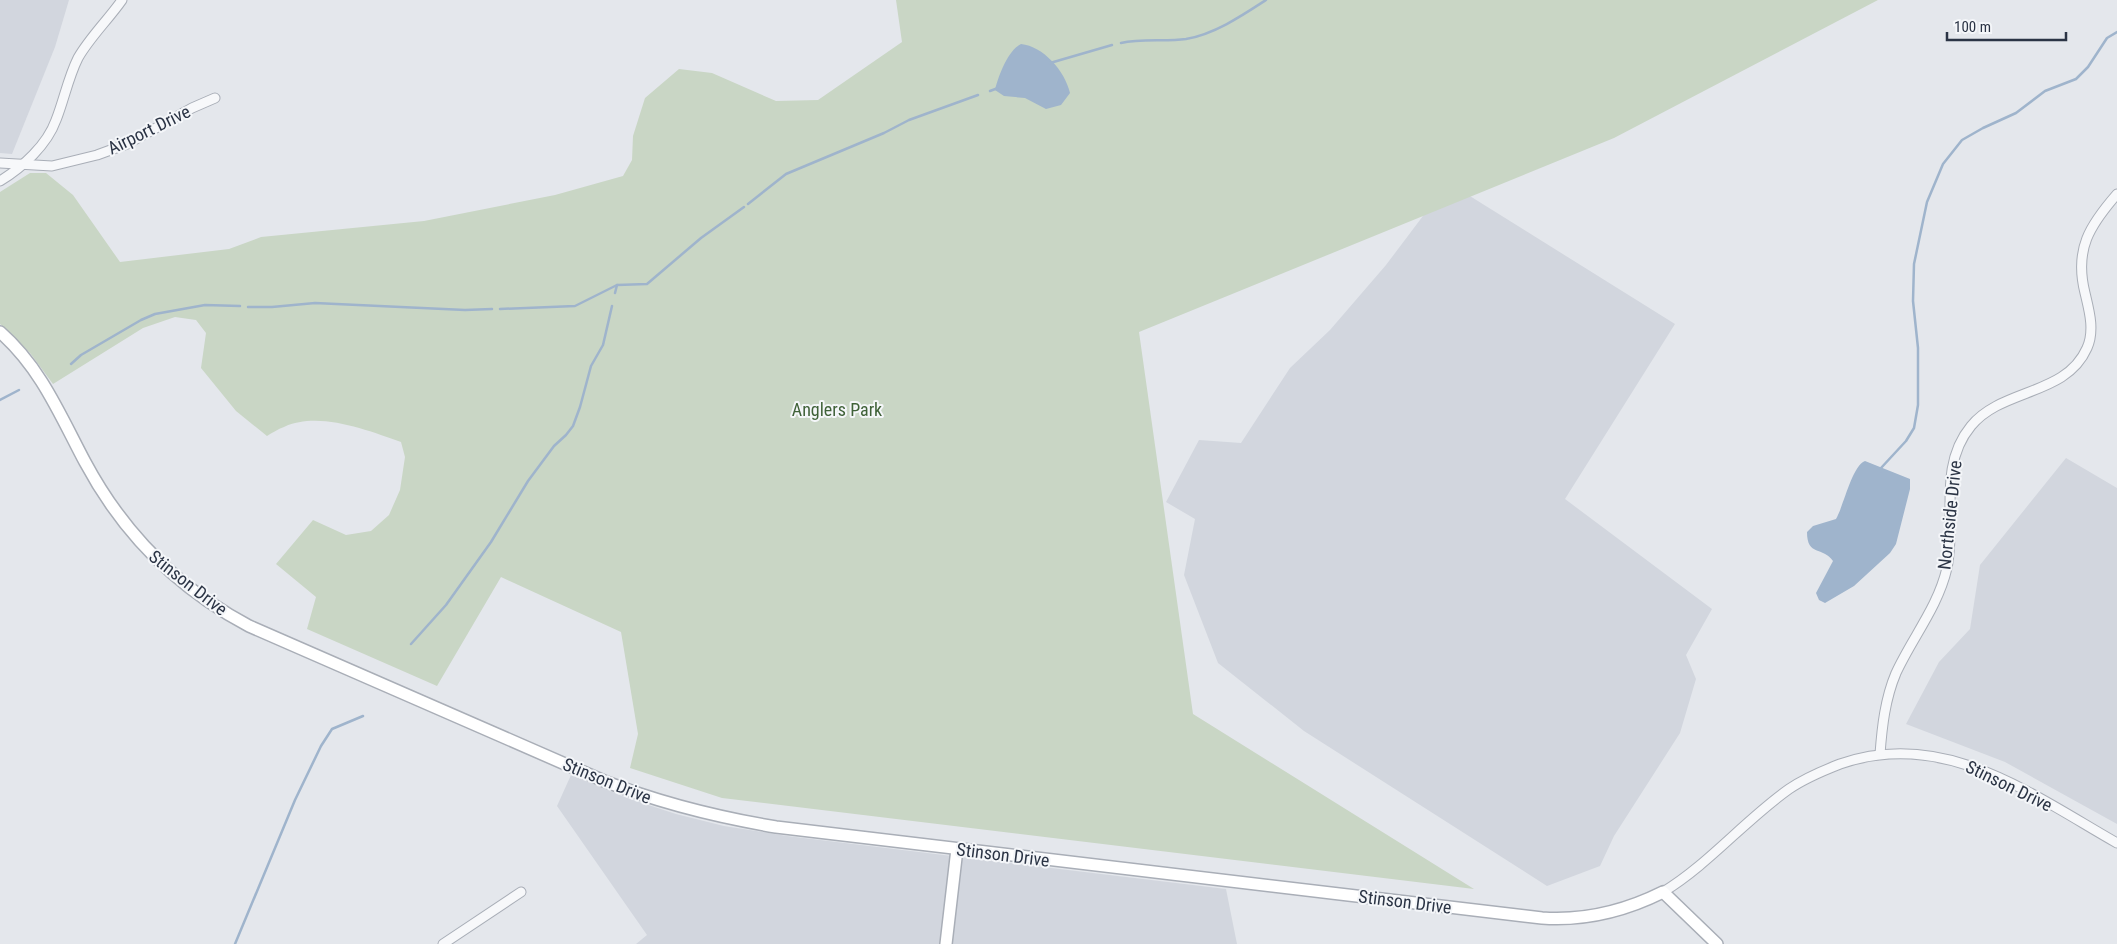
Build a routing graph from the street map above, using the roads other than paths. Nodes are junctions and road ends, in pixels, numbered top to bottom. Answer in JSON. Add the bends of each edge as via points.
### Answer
{"nodes":[{"id":1,"x":122,"y":0,"type":"edge"},
{"id":2,"x":215,"y":98,"type":"dead end"},
{"id":3,"x":0,"y":163,"type":"edge"},
{"id":4,"x":23,"y":165,"type":"junction"},
{"id":5,"x":0,"y":181,"type":"edge"},
{"id":6,"x":2117,"y":194,"type":"edge"},
{"id":7,"x":0,"y":332,"type":"edge"},
{"id":8,"x":1880,"y":754,"type":"junction"},
{"id":9,"x":2117,"y":843,"type":"edge"},
{"id":10,"x":957,"y":849,"type":"junction"},
{"id":11,"x":521,"y":892,"type":"dead end"},
{"id":12,"x":1663,"y":892,"type":"junction"},
{"id":13,"x":443,"y":944,"type":"edge"},
{"id":14,"x":946,"y":944,"type":"edge"},
{"id":15,"x":1717,"y":944,"type":"edge"}],
"edges":[{"from":1,"to":4,"type":"street","via":[[79,56],[55,122]]},
{"from":2,"to":4,"type":"street","name":"Airport Drive","via":[[120,147],[52,166]]},
{"from":3,"to":4,"type":"street","name":"Airport Drive"},
{"from":4,"to":5,"type":"street"},
{"from":6,"to":8,"type":"street","name":"Northside Drive","via":[[2096,219],[2084,248],[2082,279],[2091,333],[2082,357],[2056,381],[1986,411],[1970,427],[1959,445],[1951,473],[1947,566],[1937,596],[1895,675],[1886,706]]},
{"from":7,"to":10,"type":"street","name":"Stinson Drive","via":[[36,371],[98,486],[138,541],[198,595],[241,622],[649,798],[731,820]]},
{"from":8,"to":9,"type":"street","name":"Stinson Drive","via":[[1911,753],[1978,768],[2013,784]]},
{"from":8,"to":12,"type":"street","name":"Stinson Drive","via":[[1822,770],[1791,787]]},
{"from":10,"to":12,"type":"street","name":"Stinson Drive","via":[[1542,918],[1606,914]]},
{"from":10,"to":14,"type":"street"},
{"from":11,"to":13,"type":"street"},
{"from":12,"to":15,"type":"street"}]}
